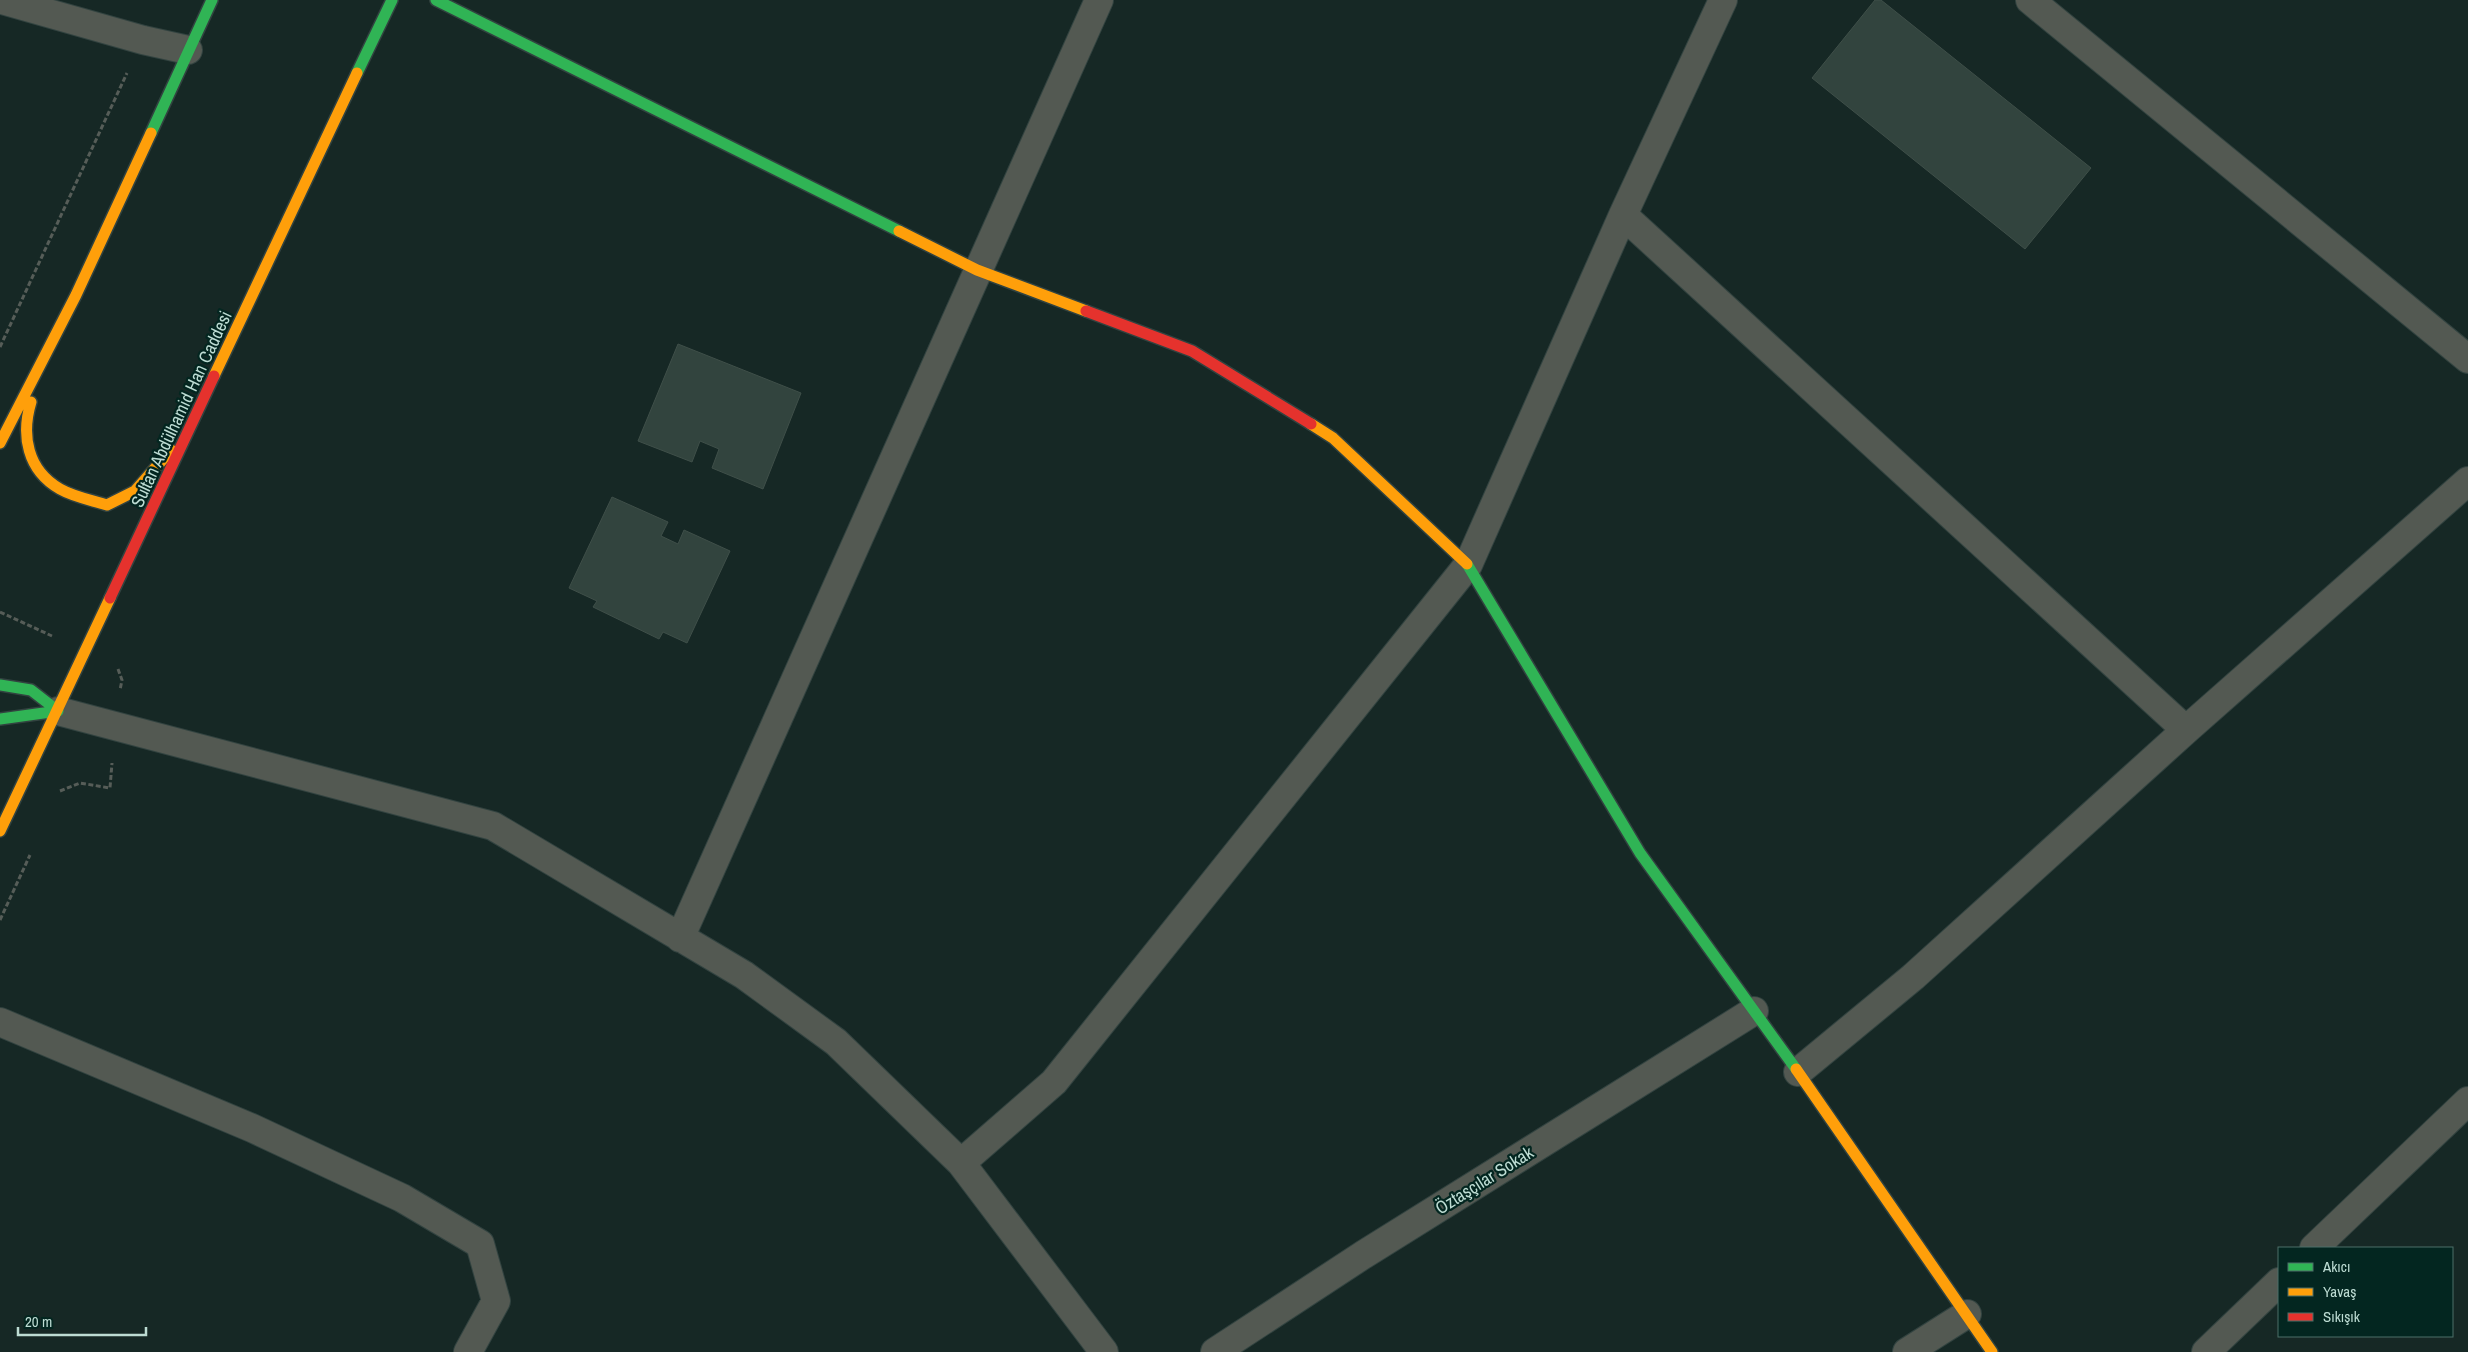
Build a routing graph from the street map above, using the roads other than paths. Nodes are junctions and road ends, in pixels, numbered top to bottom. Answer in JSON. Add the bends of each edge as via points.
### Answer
{"nodes":[{"id":1,"x":2,"y":0,"type":"edge"},
{"id":2,"x":212,"y":0,"type":"edge"},
{"id":3,"x":392,"y":0,"type":"edge"},
{"id":4,"x":436,"y":0,"type":"edge"},
{"id":5,"x":1099,"y":0,"type":"edge"},
{"id":6,"x":1722,"y":0,"type":"edge"},
{"id":7,"x":2030,"y":0,"type":"edge"},
{"id":8,"x":188,"y":50,"type":"junction"},
{"id":9,"x":1623,"y":215,"type":"junction"},
{"id":10,"x":977,"y":270,"type":"junction"},
{"id":11,"x":76,"y":295,"type":"junction"},
{"id":12,"x":2468,"y":359,"type":"edge"},
{"id":13,"x":194,"y":422,"type":"junction"},
{"id":14,"x":0,"y":443,"type":"edge"},
{"id":15,"x":2468,"y":481,"type":"edge"},
{"id":16,"x":1468,"y":565,"type":"junction"},
{"id":17,"x":0,"y":685,"type":"edge"},
{"id":18,"x":58,"y":711,"type":"junction"},
{"id":19,"x":0,"y":718,"type":"edge"},
{"id":20,"x":2186,"y":730,"type":"junction"},
{"id":21,"x":0,"y":831,"type":"edge"},
{"id":22,"x":680,"y":938,"type":"junction"},
{"id":23,"x":1754,"y":1010,"type":"junction"},
{"id":24,"x":0,"y":1022,"type":"edge"},
{"id":25,"x":1798,"y":1072,"type":"junction"},
{"id":26,"x":2468,"y":1101,"type":"edge"},
{"id":27,"x":961,"y":1163,"type":"junction"},
{"id":28,"x":2315,"y":1247,"type":"edge"},
{"id":29,"x":2278,"y":1283,"type":"edge"},
{"id":30,"x":1967,"y":1314,"type":"junction"},
{"id":31,"x":468,"y":1352,"type":"edge"},
{"id":32,"x":1104,"y":1352,"type":"edge"},
{"id":33,"x":1215,"y":1352,"type":"edge"},
{"id":34,"x":1907,"y":1352,"type":"edge"},
{"id":35,"x":1992,"y":1352,"type":"edge"},
{"id":36,"x":2206,"y":1352,"type":"edge"}],
"edges":[{"from":1,"to":8,"type":"street"},
{"from":2,"to":8,"type":"street"},
{"from":3,"to":13,"type":"street","name":"Sultan Abdülhamid Han Caddesi"},
{"from":4,"to":10,"type":"street"},
{"from":5,"to":10,"type":"street"},
{"from":6,"to":9,"type":"street"},
{"from":7,"to":12,"type":"street"},
{"from":8,"to":11,"type":"street"},
{"from":9,"to":16,"type":"street"},
{"from":9,"to":20,"type":"street"},
{"from":10,"to":16,"type":"street","via":[[1192,351],[1333,438]]},
{"from":10,"to":22,"type":"street"},
{"from":11,"to":13,"type":"street","via":[[27,412],[24,437],[35,468],[59,489],[107,505],[135,491]]},
{"from":11,"to":14,"type":"street"},
{"from":13,"to":18,"type":"street","name":"Sultan Abdülhamid Han Caddesi"},
{"from":15,"to":20,"type":"street"},
{"from":16,"to":23,"type":"street","via":[[1640,852]]},
{"from":16,"to":27,"type":"street","via":[[1054,1082]]},
{"from":17,"to":18,"type":"street","via":[[31,690]]},
{"from":18,"to":19,"type":"street"},
{"from":18,"to":21,"type":"street","name":"Sultan Abdülhamid Han Caddesi"},
{"from":18,"to":22,"type":"street","via":[[493,826]]},
{"from":20,"to":25,"type":"street","via":[[1913,977]]},
{"from":22,"to":27,"type":"street","via":[[744,975],[836,1042]]},
{"from":23,"to":25,"type":"street"},
{"from":23,"to":33,"type":"street","name":"Öztaşçılar Sokak","via":[[1363,1255]]},
{"from":24,"to":31,"type":"street","via":[[252,1128],[402,1198],[480,1244],[496,1301]]},
{"from":25,"to":30,"type":"street"},
{"from":26,"to":28,"type":"street"},
{"from":27,"to":32,"type":"street"},
{"from":29,"to":36,"type":"street"},
{"from":30,"to":34,"type":"street"},
{"from":30,"to":35,"type":"street"}]}
